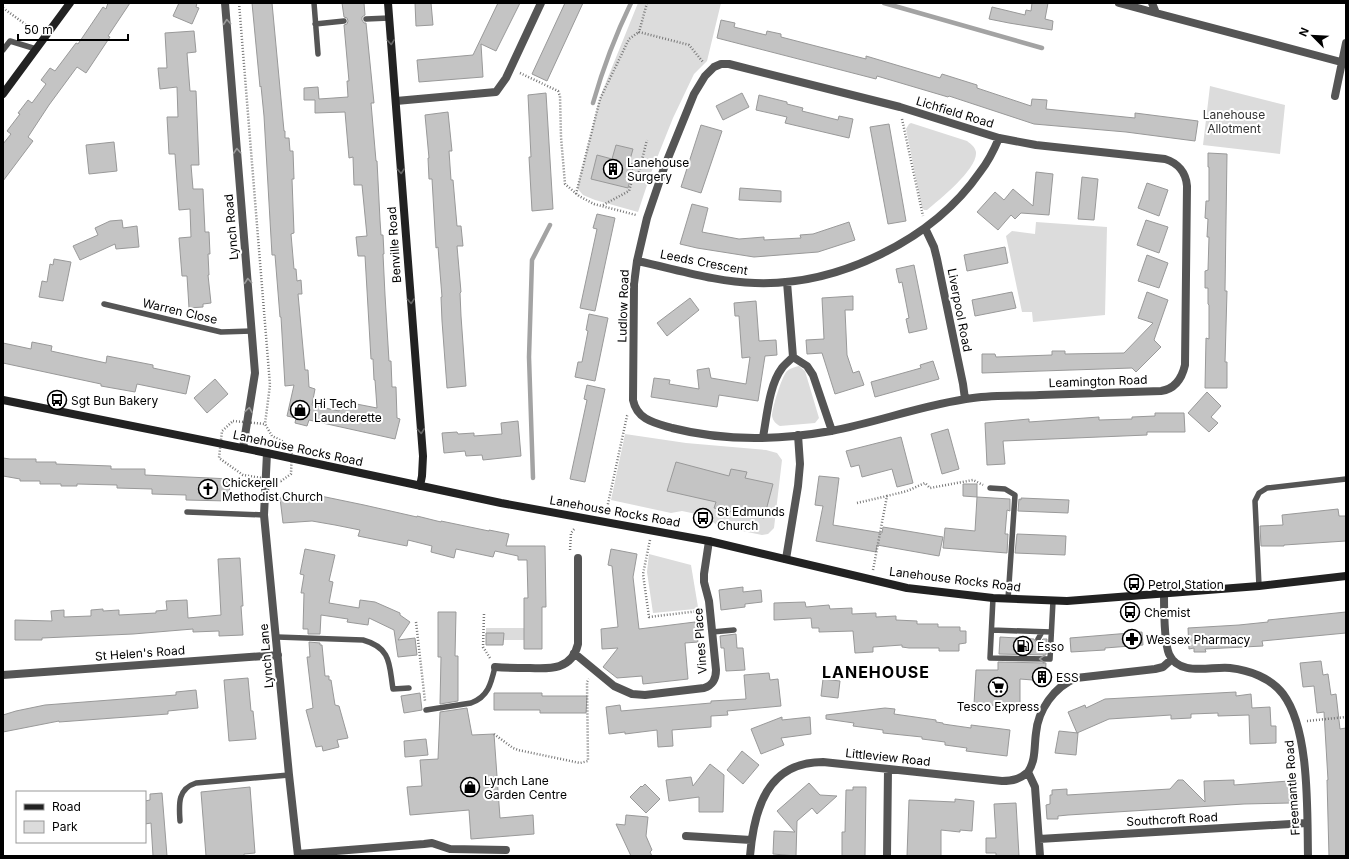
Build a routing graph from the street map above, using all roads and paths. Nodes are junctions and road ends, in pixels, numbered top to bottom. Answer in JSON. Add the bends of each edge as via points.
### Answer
{"nodes":[{"id":1,"x":70,"y":3,"type":"edge"},
{"id":2,"x":225,"y":3,"type":"edge"},
{"id":3,"x":240,"y":3,"type":"edge"},
{"id":4,"x":314,"y":3,"type":"edge"},
{"id":5,"x":388,"y":3,"type":"edge"},
{"id":6,"x":541,"y":3,"type":"edge"},
{"id":7,"x":647,"y":3,"type":"edge"},
{"id":8,"x":1119,"y":3,"type":"edge"},
{"id":9,"x":1152,"y":3,"type":"edge"},
{"id":10,"x":3,"y":8,"type":"edge"},
{"id":11,"x":1156,"y":13,"type":"junction"},
{"id":12,"x":389,"y":18,"type":"junction"},
{"id":13,"x":366,"y":19,"type":"dead end"},
{"id":14,"x":344,"y":21,"type":"dead end"},
{"id":15,"x":315,"y":24,"type":"junction"},
{"id":16,"x":36,"y":32,"type":"dead end"},
{"id":17,"x":639,"y":32,"type":"junction"},
{"id":18,"x":1346,"y":43,"type":"edge"},
{"id":19,"x":36,"y":49,"type":"junction"},
{"id":20,"x":3,"y":50,"type":"edge"},
{"id":21,"x":318,"y":54,"type":"dead end"},
{"id":22,"x":1342,"y":62,"type":"junction"},
{"id":23,"x":510,"y":69,"type":"junction"},
{"id":24,"x":709,"y":72,"type":"junction"},
{"id":25,"x":3,"y":94,"type":"edge"},
{"id":26,"x":1335,"y":96,"type":"dead end"},
{"id":27,"x":396,"y":101,"type":"junction"},
{"id":28,"x":900,"y":107,"type":"junction"},
{"id":29,"x":999,"y":138,"type":"junction"},
{"id":30,"x":647,"y":140,"type":"dead end"},
{"id":31,"x":1177,"y":165,"type":"joint"},
{"id":32,"x":638,"y":175,"type":"junction"},
{"id":33,"x":659,"y":180,"type":"junction"},
{"id":34,"x":576,"y":194,"type":"junction"},
{"id":35,"x":602,"y":206,"type":"junction"},
{"id":36,"x":647,"y":218,"type":"junction"},
{"id":37,"x":925,"y":228,"type":"junction"},
{"id":38,"x":637,"y":260,"type":"junction"},
{"id":39,"x":787,"y":282,"type":"junction"},
{"id":40,"x":104,"y":304,"type":"dead end"},
{"id":41,"x":252,"y":331,"type":"junction"},
{"id":42,"x":793,"y":357,"type":"junction"},
{"id":43,"x":965,"y":399,"type":"junction"},
{"id":44,"x":3,"y":400,"type":"edge"},
{"id":45,"x":634,"y":406,"type":"junction"},
{"id":46,"x":265,"y":424,"type":"dead end"},
{"id":47,"x":832,"y":431,"type":"junction"},
{"id":48,"x":798,"y":435,"type":"junction"},
{"id":49,"x":763,"y":437,"type":"junction"},
{"id":50,"x":242,"y":448,"type":"junction"},
{"id":51,"x":268,"y":453,"type":"junction"},
{"id":52,"x":1346,"y":479,"type":"edge"},
{"id":53,"x":420,"y":486,"type":"junction"},
{"id":54,"x":990,"y":488,"type":"joint"},
{"id":55,"x":887,"y":496,"type":"junction"},
{"id":56,"x":857,"y":504,"type":"dead end"},
{"id":57,"x":187,"y":512,"type":"dead end"},
{"id":58,"x":264,"y":515,"type":"junction"},
{"id":59,"x":584,"y":518,"type":"junction"},
{"id":60,"x":604,"y":521,"type":"junction"},
{"id":61,"x":652,"y":530,"type":"junction"},
{"id":62,"x":709,"y":541,"type":"junction"},
{"id":63,"x":578,"y":558,"type":"joint"},
{"id":64,"x":786,"y":559,"type":"junction"},
{"id":65,"x":1346,"y":576,"type":"edge"},
{"id":66,"x":871,"y":580,"type":"junction"},
{"id":67,"x":1259,"y":586,"type":"junction"},
{"id":68,"x":1164,"y":594,"type":"junction"},
{"id":69,"x":993,"y":598,"type":"junction"},
{"id":70,"x":1008,"y":599,"type":"junction"},
{"id":71,"x":1053,"y":601,"type":"junction"},
{"id":72,"x":710,"y":609,"type":"junction"},
{"id":73,"x":484,"y":614,"type":"dead end"},
{"id":74,"x":416,"y":622,"type":"dead end"},
{"id":75,"x":734,"y":630,"type":"dead end"},
{"id":76,"x":992,"y":630,"type":"junction"},
{"id":77,"x":1018,"y":631,"type":"junction"},
{"id":78,"x":712,"y":632,"type":"junction"},
{"id":79,"x":1029,"y":632,"type":"junction"},
{"id":80,"x":1042,"y":632,"type":"junction"},
{"id":81,"x":1051,"y":632,"type":"junction"},
{"id":82,"x":277,"y":637,"type":"junction"},
{"id":83,"x":1014,"y":638,"type":"dead end"},
{"id":84,"x":1025,"y":638,"type":"dead end"},
{"id":85,"x":1038,"y":639,"type":"dead end"},
{"id":86,"x":1004,"y":652,"type":"dead end"},
{"id":87,"x":574,"y":653,"type":"junction"},
{"id":88,"x":1016,"y":653,"type":"dead end"},
{"id":89,"x":278,"y":655,"type":"junction"},
{"id":90,"x":1001,"y":659,"type":"junction"},
{"id":91,"x":1012,"y":659,"type":"junction"},
{"id":92,"x":1172,"y":659,"type":"junction"},
{"id":93,"x":495,"y":667,"type":"junction"},
{"id":94,"x":596,"y":670,"type":"junction"},
{"id":95,"x":3,"y":675,"type":"edge"},
{"id":96,"x":409,"y":688,"type":"dead end"},
{"id":97,"x":426,"y":710,"type":"joint"},
{"id":98,"x":1346,"y":717,"type":"edge"},
{"id":99,"x":1297,"y":722,"type":"junction"},
{"id":100,"x":494,"y":734,"type":"dead end"},
{"id":101,"x":888,"y":769,"type":"junction"},
{"id":102,"x":1028,"y":772,"type":"junction"},
{"id":103,"x":289,"y":775,"type":"junction"},
{"id":104,"x":180,"y":821,"type":"dead end"},
{"id":105,"x":1307,"y":823,"type":"junction"},
{"id":106,"x":686,"y":836,"type":"dead end"},
{"id":107,"x":1039,"y":839,"type":"junction"},
{"id":108,"x":751,"y":840,"type":"junction"},
{"id":109,"x":506,"y":850,"type":"dead end"},
{"id":110,"x":298,"y":855,"type":"edge"},
{"id":111,"x":750,"y":856,"type":"edge"},
{"id":112,"x":887,"y":856,"type":"edge"},
{"id":113,"x":1040,"y":856,"type":"edge"},
{"id":114,"x":1308,"y":856,"type":"edge"}],
"edges":[{"from":1,"to":19,"type":"main road"},
{"from":41,"to":2,"type":"street","name":"Lynch Road","one_way":true},
{"from":3,"to":46,"type":"path","via":[[270,385]]},
{"from":4,"to":15,"type":"lane"},
{"from":5,"to":12,"type":"main road","name":"Benville Road"},
{"from":6,"to":23,"type":"street"},
{"from":7,"to":17,"type":"path"},
{"from":8,"to":11,"type":"street"},
{"from":9,"to":11,"type":"street"},
{"from":10,"to":16,"type":"path"},
{"from":11,"to":22,"type":"street"},
{"from":12,"to":13,"type":"lane"},
{"from":12,"to":27,"type":"main road","name":"Benville Road","one_way":true},
{"from":14,"to":15,"type":"lane"},
{"from":15,"to":21,"type":"lane"},
{"from":17,"to":24,"type":"path","via":[[689,45]]},
{"from":17,"to":34,"type":"path","via":[[629,38],[600,99]]},
{"from":18,"to":22,"type":"street"},
{"from":19,"to":20,"type":"lane","via":[[10,41]]},
{"from":19,"to":25,"type":"main road"},
{"from":22,"to":26,"type":"street"},
{"from":23,"to":27,"type":"street","via":[[496,92]]},
{"from":23,"to":34,"type":"path","via":[[558,91],[565,184]]},
{"from":24,"to":28,"type":"street","name":"Lichfield Road","via":[[721,64],[729,64]]},
{"from":24,"to":33,"type":"street","name":"Ludlow Road","via":[[694,94]]},
{"from":27,"to":53,"type":"main road","name":"Benville Road","one_way":true,"via":[[423,456]]},
{"from":28,"to":29,"type":"street","name":"Lichfield Road"},
{"from":28,"to":37,"type":"path"},
{"from":29,"to":31,"type":"street","name":"Lichfield Road","via":[[1036,145],[1165,159]]},
{"from":29,"to":37,"type":"street","name":"Leeds Crescent","via":[[990,157],[969,186],[948,209]]},
{"from":30,"to":32,"type":"path"},
{"from":31,"to":43,"type":"street","name":"Leamington Road","via":[[1184,173],[1187,186],[1185,365],[1176,384],[1161,391]]},
{"from":32,"to":33,"type":"path"},
{"from":32,"to":35,"type":"path","via":[[633,174],[629,191]]},
{"from":33,"to":36,"type":"street","name":"Ludlow Road"},
{"from":34,"to":35,"type":"path"},
{"from":35,"to":36,"type":"path"},
{"from":36,"to":38,"type":"street","name":"Ludlow Road"},
{"from":37,"to":39,"type":"street","name":"Leeds Crescent","via":[[898,246],[866,261],[820,276]]},
{"from":37,"to":43,"type":"street","name":"Liverpool Road","via":[[937,259]]},
{"from":38,"to":39,"type":"street","name":"Leeds Crescent","via":[[722,280]]},
{"from":38,"to":45,"type":"street","name":"Ludlow Road","via":[[633,297]]},
{"from":39,"to":42,"type":"street"},
{"from":40,"to":41,"type":"lane","name":"Warren Close","via":[[221,332]]},
{"from":50,"to":41,"type":"street","name":"Lynch Road","one_way":true,"via":[[254,373]]},
{"from":42,"to":47,"type":"street","via":[[807,366],[813,375]]},
{"from":42,"to":49,"type":"street","via":[[776,379]]},
{"from":43,"to":47,"type":"street","name":"Leamington Road"},
{"from":44,"to":50,"type":"main road","name":"Lanehouse Rocks Road"},
{"from":45,"to":49,"type":"street","via":[[648,420],[682,430],[732,437]]},
{"from":45,"to":60,"type":"path","via":[[627,416]]},
{"from":47,"to":48,"type":"street","name":"Leamington Road"},
{"from":48,"to":49,"type":"street"},
{"from":48,"to":64,"type":"street","via":[[798,486]]},
{"from":50,"to":51,"type":"main road","name":"Lanehouse Rocks Road"},
{"from":51,"to":53,"type":"main road","name":"Lanehouse Rocks Road"},
{"from":51,"to":58,"type":"street","name":"Lynch Lane"},
{"from":52,"to":67,"type":"lane","via":[[1267,488],[1259,493],[1254,501]]},
{"from":53,"to":59,"type":"main road","name":"Lanehouse Rocks Road"},
{"from":54,"to":55,"type":"path","via":[[972,480],[930,488],[925,483]]},
{"from":54,"to":70,"type":"lane","via":[[1005,489],[1015,495]]},
{"from":55,"to":56,"type":"path"},
{"from":55,"to":66,"type":"path"},
{"from":57,"to":58,"type":"lane"},
{"from":58,"to":82,"type":"street","name":"Lynch Lane"},
{"from":59,"to":60,"type":"main road","name":"Lanehouse Rocks Road"},
{"from":59,"to":63,"type":"path","via":[[571,533],[569,555]]},
{"from":60,"to":61,"type":"main road","name":"Lanehouse Rocks Road"},
{"from":61,"to":62,"type":"main road","name":"Lanehouse Rocks Road"},
{"from":61,"to":72,"type":"path","via":[[643,574],[649,617]]},
{"from":62,"to":64,"type":"main road","name":"Lanehouse Rocks Road"},
{"from":62,"to":72,"type":"street","name":"Vines Place","via":[[704,574]]},
{"from":63,"to":87,"type":"street","via":[[578,644]]},
{"from":64,"to":66,"type":"main road","name":"Lanehouse Rocks Road"},
{"from":65,"to":67,"type":"main road","name":"Lanehouse Rocks Road"},
{"from":66,"to":69,"type":"main road","name":"Lanehouse Rocks Road","via":[[907,588]]},
{"from":67,"to":68,"type":"main road","name":"Lanehouse Rocks Road"},
{"from":68,"to":71,"type":"main road","name":"Lanehouse Rocks Road"},
{"from":68,"to":92,"type":"street","via":[[1166,644]]},
{"from":69,"to":70,"type":"main road","name":"Lanehouse Rocks Road"},
{"from":69,"to":76,"type":"lane"},
{"from":70,"to":71,"type":"main road","name":"Lanehouse Rocks Road"},
{"from":71,"to":81,"type":"lane"},
{"from":72,"to":78,"type":"street","name":"Vines Place"},
{"from":73,"to":93,"type":"path","via":[[483,647]]},
{"from":74,"to":97,"type":"path"},
{"from":75,"to":78,"type":"lane"},
{"from":76,"to":77,"type":"lane"},
{"from":76,"to":90,"type":"lane","via":[[990,658]]},
{"from":77,"to":79,"type":"lane"},
{"from":77,"to":83,"type":"lane"},
{"from":78,"to":94,"type":"street","name":"Vines Place","via":[[716,674],[711,685],[704,688],[638,695],[614,686]]},
{"from":79,"to":80,"type":"lane"},
{"from":79,"to":84,"type":"lane"},
{"from":80,"to":81,"type":"lane"},
{"from":80,"to":85,"type":"lane"},
{"from":81,"to":91,"type":"lane","one_way":true,"via":[[1050,659],[1027,656]]},
{"from":82,"to":89,"type":"street","name":"Lynch Lane"},
{"from":82,"to":96,"type":"lane","via":[[364,640],[376,644],[382,648],[388,660],[393,689]]},
{"from":86,"to":90,"type":"lane"},
{"from":87,"to":93,"type":"street","via":[[566,663],[553,669]]},
{"from":87,"to":94,"type":"street","name":"Vines Place"},
{"from":88,"to":91,"type":"lane"},
{"from":89,"to":95,"type":"street","name":"St Helen's Road"},
{"from":89,"to":103,"type":"street","name":"Lynch Lane"},
{"from":90,"to":91,"type":"lane"},
{"from":92,"to":99,"type":"street","name":"Freemantle Road","via":[[1182,667],[1231,668],[1259,676],[1282,692]]},
{"from":92,"to":102,"type":"street","via":[[1155,670],[1076,678],[1058,689],[1039,716],[1033,761]]},
{"from":93,"to":97,"type":"lane","via":[[488,691],[478,700]]},
{"from":94,"to":100,"type":"path","via":[[587,682],[588,761],[580,763],[518,750]]},
{"from":98,"to":99,"type":"path"},
{"from":99,"to":105,"type":"street","name":"Freemantle Road","via":[[1303,752]]},
{"from":101,"to":102,"type":"street","name":"Littleview Road","via":[[1002,781],[1016,780]]},
{"from":101,"to":108,"type":"street","name":"Littleview Road","via":[[814,762],[787,771],[769,788],[760,803]]},
{"from":101,"to":112,"type":"street"},
{"from":102,"to":107,"type":"street","via":[[1035,787]]},
{"from":103,"to":104,"type":"lane","via":[[189,785],[182,792],[178,804]]},
{"from":103,"to":110,"type":"street","name":"Lynch Lane"},
{"from":105,"to":107,"type":"street","name":"Southcroft Road"},
{"from":105,"to":114,"type":"street","name":"Freemantle Road"},
{"from":106,"to":108,"type":"street"},
{"from":107,"to":113,"type":"street"},
{"from":108,"to":111,"type":"street","name":"Littleview Road"},
{"from":109,"to":110,"type":"street","via":[[450,849],[428,844]]}]}
